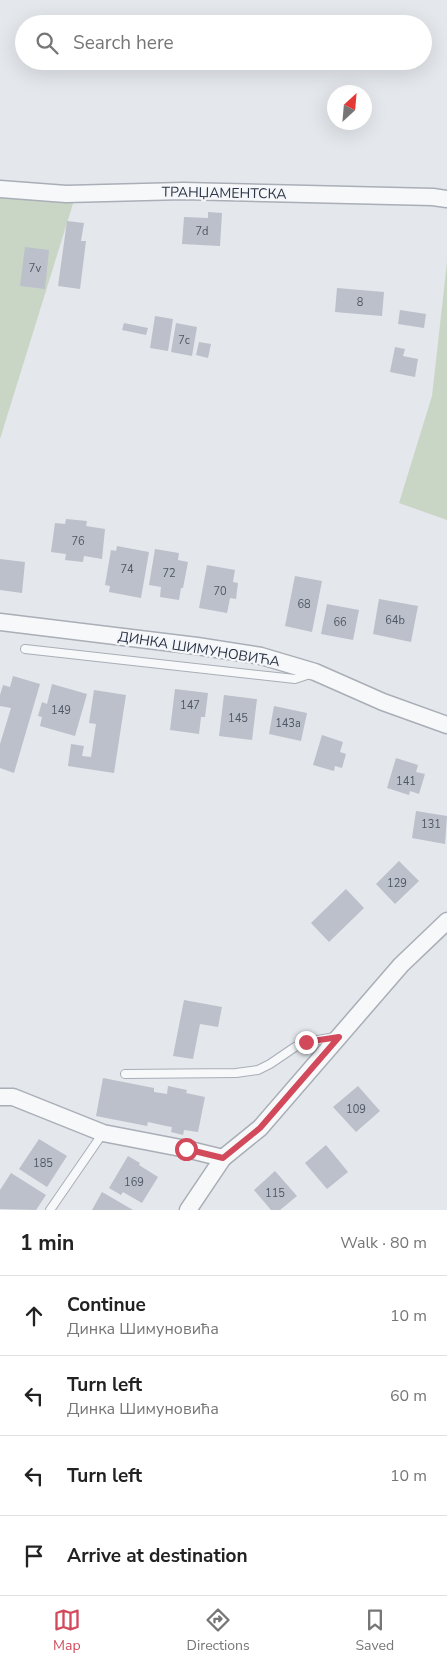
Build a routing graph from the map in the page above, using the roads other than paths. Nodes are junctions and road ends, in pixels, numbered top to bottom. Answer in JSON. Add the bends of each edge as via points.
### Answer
{"nodes":[{"id":1,"x":0,"y":189,"type":"edge"},
{"id":2,"x":447,"y":200,"type":"edge"},
{"id":3,"x":0,"y":622,"type":"edge"},
{"id":4,"x":25,"y":648,"type":"dead end"},
{"id":5,"x":315,"y":672,"type":"junction"},
{"id":6,"x":447,"y":726,"type":"edge"},
{"id":7,"x":447,"y":921,"type":"edge"},
{"id":8,"x":339,"y":1037,"type":"junction"},
{"id":9,"x":125,"y":1074,"type":"dead end"},
{"id":10,"x":0,"y":1097,"type":"edge"},
{"id":11,"x":103,"y":1133,"type":"junction"},
{"id":12,"x":223,"y":1158,"type":"junction"},
{"id":13,"x":50,"y":1210,"type":"edge"},
{"id":14,"x":188,"y":1210,"type":"edge"}],
"edges":[{"from":1,"to":2,"type":"street","name":"ТРАНЏАМЕНТСКА","via":[[66,194],[183,191]]},
{"from":3,"to":5,"type":"street","name":"ДИНКА ШИМУНОВИЋА","via":[[261,656]]},
{"from":4,"to":5,"type":"lane","via":[[295,679]]},
{"from":5,"to":6,"type":"street","name":"ДИНКА ШИМУНОВИЋА"},
{"from":7,"to":8,"type":"street","via":[[401,965]]},
{"from":8,"to":9,"type":"lane","via":[[306,1042],[258,1070]]},
{"from":8,"to":12,"type":"street","via":[[260,1128]]},
{"from":10,"to":11,"type":"street","via":[[13,1097]]},
{"from":11,"to":12,"type":"street"},
{"from":11,"to":13,"type":"lane"},
{"from":12,"to":14,"type":"street"}]}
